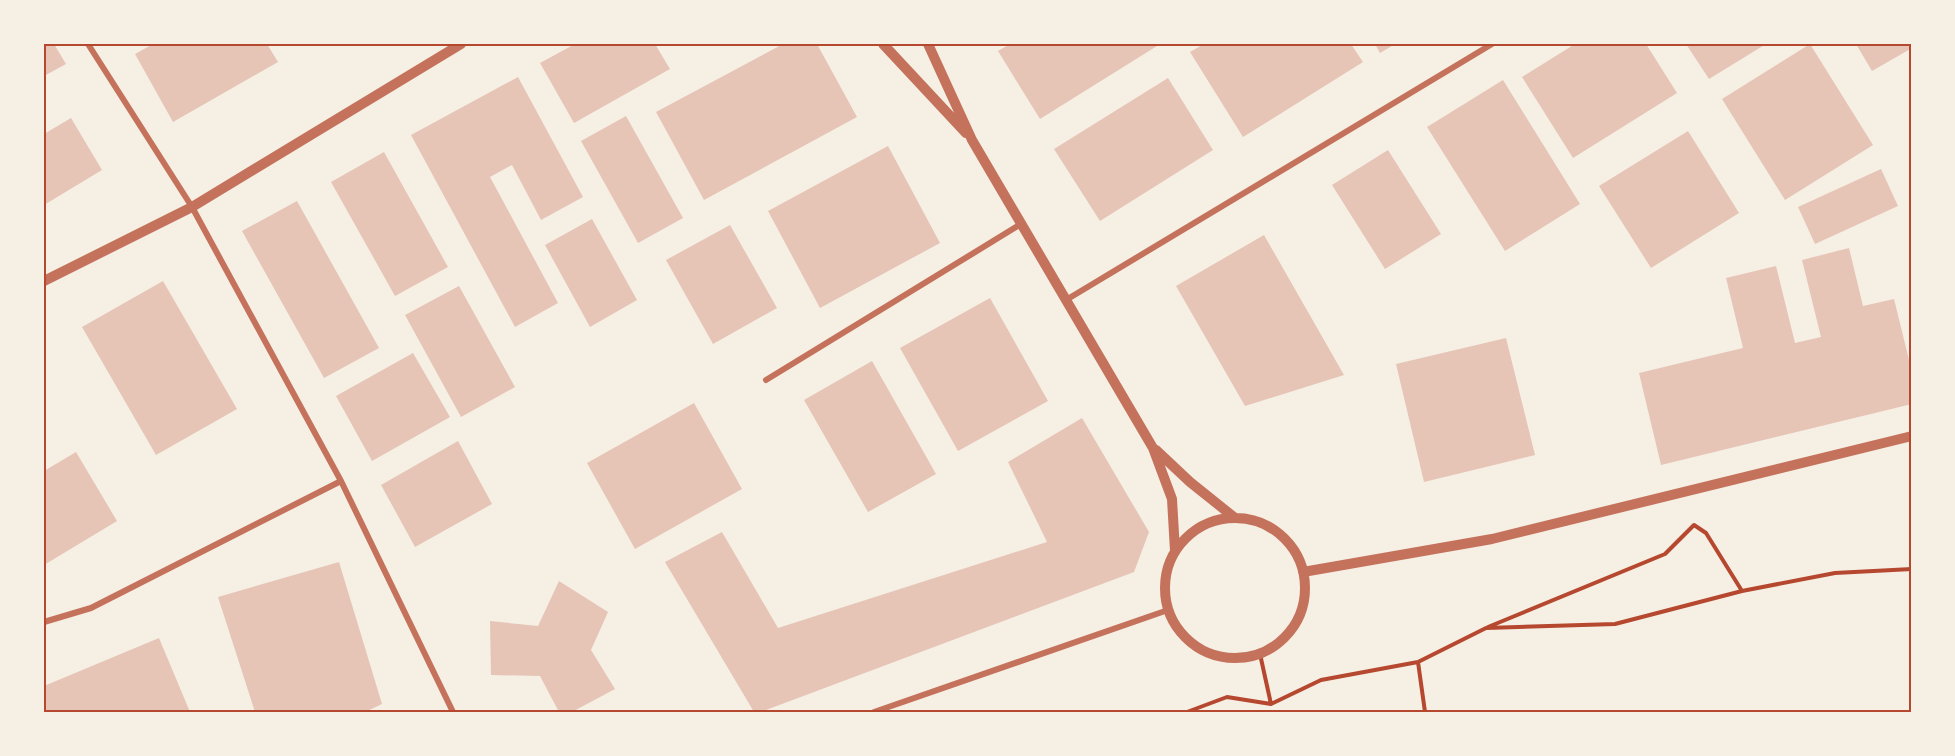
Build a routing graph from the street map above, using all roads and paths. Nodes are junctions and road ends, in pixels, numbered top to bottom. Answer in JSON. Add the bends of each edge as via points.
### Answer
{"nodes":[{"id":1,"x":87,"y":44,"type":"edge"},
{"id":2,"x":461,"y":44,"type":"edge"},
{"id":3,"x":883,"y":44,"type":"edge"},
{"id":4,"x":928,"y":44,"type":"edge"},
{"id":5,"x":1492,"y":44,"type":"edge"},
{"id":6,"x":972,"y":140,"type":"junction"},
{"id":7,"x":192,"y":207,"type":"junction"},
{"id":8,"x":1021,"y":224,"type":"junction"},
{"id":9,"x":44,"y":281,"type":"edge"},
{"id":10,"x":1066,"y":300,"type":"junction"},
{"id":11,"x":766,"y":380,"type":"dead end"},
{"id":12,"x":1911,"y":436,"type":"edge"},
{"id":13,"x":1153,"y":448,"type":"junction"},
{"id":14,"x":342,"y":481,"type":"junction"},
{"id":15,"x":1235,"y":518,"type":"junction"},
{"id":16,"x":1175,"y":551,"type":"junction"},
{"id":17,"x":1911,"y":569,"type":"edge"},
{"id":18,"x":1303,"y":572,"type":"junction"},
{"id":19,"x":1742,"y":591,"type":"junction"},
{"id":20,"x":1168,"y":610,"type":"junction"},
{"id":21,"x":44,"y":622,"type":"edge"},
{"id":22,"x":1486,"y":628,"type":"junction"},
{"id":23,"x":1260,"y":654,"type":"junction"},
{"id":24,"x":1418,"y":662,"type":"junction"},
{"id":25,"x":1271,"y":704,"type":"junction"},
{"id":26,"x":453,"y":712,"type":"edge"},
{"id":27,"x":874,"y":712,"type":"edge"},
{"id":28,"x":1190,"y":712,"type":"edge"},
{"id":29,"x":1425,"y":712,"type":"edge"},
{"id":30,"x":1532,"y":712,"type":"edge"},
{"id":31,"x":1547,"y":712,"type":"edge"}],
"edges":[{"from":1,"to":7,"type":"street"},
{"from":2,"to":7,"type":"street"},
{"from":3,"to":6,"type":"street"},
{"from":4,"to":6,"type":"street"},
{"from":5,"to":10,"type":"street"},
{"from":6,"to":8,"type":"street"},
{"from":7,"to":9,"type":"street"},
{"from":7,"to":14,"type":"street"},
{"from":8,"to":10,"type":"street"},
{"from":8,"to":11,"type":"street"},
{"from":10,"to":13,"type":"street"},
{"from":12,"to":18,"type":"street","via":[[1492,539]]},
{"from":13,"to":15,"type":"street"},
{"from":13,"to":16,"type":"street","via":[[1172,499]]},
{"from":14,"to":21,"type":"street","via":[[90,608]]},
{"from":14,"to":26,"type":"street"},
{"from":15,"to":16,"type":"street","via":[[1201,525]]},
{"from":15,"to":18,"type":"street","via":[[1251,519],[1274,530],[1293,548]]},
{"from":16,"to":20,"type":"street","via":[[1164,586]]},
{"from":17,"to":19,"type":"path","via":[[1835,573]]},
{"from":18,"to":23,"type":"street","via":[[1305,597],[1297,621],[1281,641]]},
{"from":19,"to":22,"type":"path","via":[[1615,624]]},
{"from":19,"to":22,"type":"path","via":[[1706,532],[1694,525],[1665,554]]},
{"from":20,"to":23,"type":"street","via":[[1182,634],[1204,651],[1232,659]]},
{"from":20,"to":27,"type":"street"},
{"from":22,"to":24,"type":"path"},
{"from":23,"to":25,"type":"path"},
{"from":24,"to":25,"type":"path","via":[[1321,680]]},
{"from":24,"to":29,"type":"path"},
{"from":25,"to":28,"type":"path","via":[[1227,697]]},
{"from":30,"to":31,"type":"path"}]}
